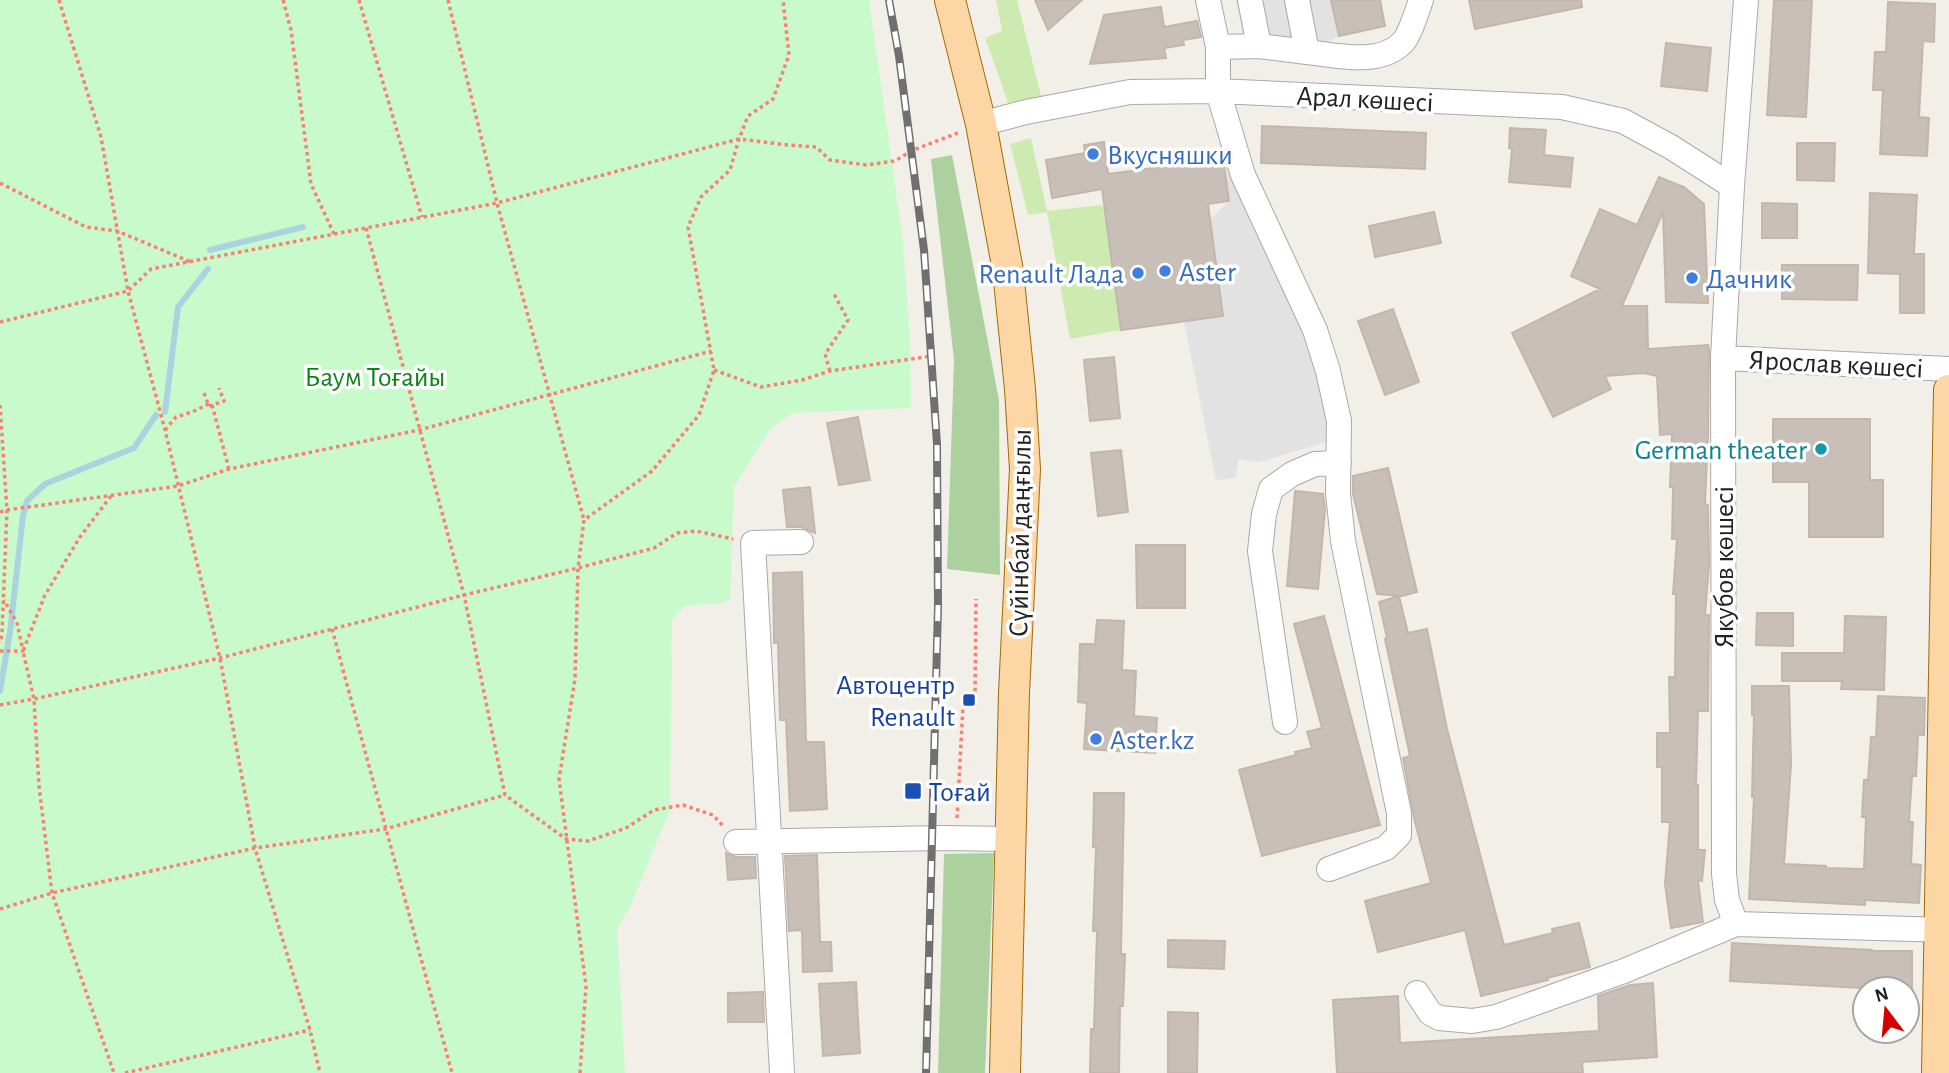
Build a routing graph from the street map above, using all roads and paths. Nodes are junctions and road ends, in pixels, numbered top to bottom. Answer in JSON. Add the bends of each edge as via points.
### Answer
{"nodes":[{"id":1,"x":59,"y":0,"type":"edge"},
{"id":2,"x":284,"y":0,"type":"edge"},
{"id":3,"x":359,"y":0,"type":"edge"},
{"id":4,"x":448,"y":0,"type":"edge"},
{"id":5,"x":783,"y":0,"type":"edge"},
{"id":6,"x":950,"y":0,"type":"edge"},
{"id":7,"x":1208,"y":0,"type":"edge"},
{"id":8,"x":1250,"y":0,"type":"edge"},
{"id":9,"x":1297,"y":0,"type":"edge"},
{"id":10,"x":1421,"y":0,"type":"edge"},
{"id":11,"x":1746,"y":0,"type":"edge"},
{"id":12,"x":1259,"y":46,"type":"junction"},
{"id":13,"x":1218,"y":47,"type":"junction"},
{"id":14,"x":1307,"y":52,"type":"junction"},
{"id":15,"x":1218,"y":91,"type":"junction"},
{"id":16,"x":981,"y":124,"type":"junction"},
{"id":17,"x":739,"y":139,"type":"junction"},
{"id":18,"x":0,"y":183,"type":"edge"},
{"id":19,"x":1732,"y":186,"type":"junction"},
{"id":20,"x":498,"y":203,"type":"junction"},
{"id":21,"x":422,"y":217,"type":"junction"},
{"id":22,"x":366,"y":228,"type":"junction"},
{"id":23,"x":117,"y":231,"type":"junction"},
{"id":24,"x":334,"y":234,"type":"junction"},
{"id":25,"x":191,"y":262,"type":"junction"},
{"id":26,"x":128,"y":291,"type":"junction"},
{"id":27,"x":834,"y":294,"type":"dead end"},
{"id":28,"x":0,"y":322,"type":"edge"},
{"id":29,"x":711,"y":351,"type":"junction"},
{"id":30,"x":931,"y":356,"type":"dead end"},
{"id":31,"x":1723,"y":358,"type":"junction"},
{"id":32,"x":1949,"y":369,"type":"edge"},
{"id":33,"x":714,"y":370,"type":"junction"},
{"id":34,"x":830,"y":371,"type":"junction"},
{"id":35,"x":219,"y":387,"type":"dead end"},
{"id":36,"x":1949,"y":390,"type":"edge"},
{"id":37,"x":204,"y":393,"type":"dead end"},
{"id":38,"x":549,"y":395,"type":"junction"},
{"id":39,"x":210,"y":404,"type":"junction"},
{"id":40,"x":0,"y":405,"type":"edge"},
{"id":41,"x":165,"y":430,"type":"junction"},
{"id":42,"x":419,"y":430,"type":"junction"},
{"id":43,"x":1339,"y":463,"type":"junction"},
{"id":44,"x":229,"y":469,"type":"junction"},
{"id":45,"x":178,"y":486,"type":"junction"},
{"id":46,"x":111,"y":495,"type":"junction"},
{"id":47,"x":7,"y":510,"type":"junction"},
{"id":48,"x":0,"y":513,"type":"edge"},
{"id":49,"x":584,"y":520,"type":"junction"},
{"id":50,"x":801,"y":542,"type":"dead end"},
{"id":51,"x":753,"y":543,"type":"junction"},
{"id":52,"x":578,"y":568,"type":"junction"},
{"id":53,"x":464,"y":594,"type":"junction"},
{"id":54,"x":4,"y":598,"type":"junction"},
{"id":55,"x":976,"y":598,"type":"dead end"},
{"id":56,"x":332,"y":629,"type":"junction"},
{"id":57,"x":0,"y":643,"type":"edge"},
{"id":58,"x":0,"y":651,"type":"edge"},
{"id":59,"x":23,"y":651,"type":"junction"},
{"id":60,"x":220,"y":658,"type":"junction"},
{"id":61,"x":34,"y":699,"type":"junction"},
{"id":62,"x":0,"y":705,"type":"edge"},
{"id":63,"x":1285,"y":722,"type":"dead end"},
{"id":64,"x":505,"y":795,"type":"junction"},
{"id":65,"x":385,"y":829,"type":"junction"},
{"id":66,"x":942,"y":838,"type":"junction"},
{"id":67,"x":566,"y":839,"type":"junction"},
{"id":68,"x":1011,"y":839,"type":"junction"},
{"id":69,"x":736,"y":842,"type":"joint"},
{"id":70,"x":769,"y":842,"type":"junction"},
{"id":71,"x":255,"y":848,"type":"junction"},
{"id":72,"x":1329,"y":869,"type":"dead end"},
{"id":73,"x":52,"y":893,"type":"junction"},
{"id":74,"x":0,"y":909,"type":"edge"},
{"id":75,"x":1736,"y":924,"type":"junction"},
{"id":76,"x":1945,"y":930,"type":"edge"},
{"id":77,"x":1417,"y":993,"type":"dead end"},
{"id":78,"x":310,"y":1030,"type":"junction"},
{"id":79,"x":114,"y":1073,"type":"edge"},
{"id":80,"x":125,"y":1073,"type":"edge"},
{"id":81,"x":320,"y":1073,"type":"edge"},
{"id":82,"x":452,"y":1073,"type":"edge"},
{"id":83,"x":580,"y":1073,"type":"edge"},
{"id":84,"x":782,"y":1073,"type":"edge"},
{"id":85,"x":1005,"y":1073,"type":"edge"},
{"id":86,"x":1937,"y":1073,"type":"edge"}],
"edges":[{"from":1,"to":23,"type":"path","via":[[101,137]]},
{"from":2,"to":24,"type":"path","via":[[311,184]]},
{"from":3,"to":21,"type":"path"},
{"from":4,"to":20,"type":"path"},
{"from":5,"to":17,"type":"path","via":[[789,55],[773,99],[748,116]]},
{"from":6,"to":16,"type":"main road","name":"Сүйінбай даңғылы"},
{"from":7,"to":13,"type":"street"},
{"from":8,"to":12,"type":"street"},
{"from":9,"to":14,"type":"street"},
{"from":10,"to":14,"type":"street","via":[[1405,40],[1391,52],[1364,58]]},
{"from":11,"to":19,"type":"street","name":"Якубов көшесі"},
{"from":12,"to":13,"type":"street"},
{"from":12,"to":14,"type":"street"},
{"from":13,"to":15,"type":"street"},
{"from":15,"to":16,"type":"street","name":"Арал көшесі","via":[[1129,92]]},
{"from":15,"to":19,"type":"street","name":"Арал көшесі","via":[[1562,107],[1623,121]]},
{"from":15,"to":43,"type":"street","via":[[1243,175],[1325,360],[1339,421]]},
{"from":16,"to":17,"type":"path","via":[[895,161],[866,165],[830,160],[816,147]]},
{"from":16,"to":68,"type":"main road","name":"Сүйінбай даңғылы","via":[[1008,271],[1025,469]]},
{"from":17,"to":20,"type":"path"},
{"from":17,"to":29,"type":"path","via":[[730,170],[701,197],[688,227]]},
{"from":18,"to":23,"type":"path","via":[[86,227]]},
{"from":19,"to":31,"type":"street","name":"Якубов көшесі"},
{"from":20,"to":21,"type":"path"},
{"from":20,"to":38,"type":"path"},
{"from":21,"to":22,"type":"path"},
{"from":22,"to":24,"type":"path"},
{"from":22,"to":42,"type":"path"},
{"from":23,"to":25,"type":"path"},
{"from":23,"to":26,"type":"path"},
{"from":24,"to":25,"type":"path"},
{"from":25,"to":26,"type":"path","via":[[151,269]]},
{"from":26,"to":28,"type":"path"},
{"from":26,"to":41,"type":"path"},
{"from":27,"to":34,"type":"path","via":[[848,320],[824,354]]},
{"from":29,"to":33,"type":"path"},
{"from":29,"to":38,"type":"path"},
{"from":30,"to":34,"type":"path"},
{"from":31,"to":32,"type":"street","name":"Ярослав көшесі"},
{"from":31,"to":75,"type":"street","name":"Якубов көшесі","via":[[1724,874]]},
{"from":33,"to":34,"type":"path","via":[[761,387]]},
{"from":33,"to":49,"type":"path","via":[[699,415],[652,471]]},
{"from":35,"to":39,"type":"path","via":[[224,401]]},
{"from":36,"to":76,"type":"main road"},
{"from":37,"to":39,"type":"path"},
{"from":38,"to":42,"type":"path"},
{"from":38,"to":49,"type":"path"},
{"from":39,"to":41,"type":"path","via":[[176,417]]},
{"from":39,"to":44,"type":"path"},
{"from":40,"to":47,"type":"path"},
{"from":41,"to":45,"type":"path"},
{"from":42,"to":44,"type":"path"},
{"from":42,"to":53,"type":"path"},
{"from":43,"to":63,"type":"street","via":[[1315,464],[1292,474],[1271,489],[1264,514],[1260,551]]},
{"from":43,"to":72,"type":"street","via":[[1343,541],[1399,813],[1399,835],[1386,848]]},
{"from":44,"to":45,"type":"path"},
{"from":45,"to":46,"type":"path"},
{"from":45,"to":60,"type":"path"},
{"from":46,"to":47,"type":"path"},
{"from":46,"to":59,"type":"path","via":[[45,595]]},
{"from":47,"to":48,"type":"path"},
{"from":47,"to":54,"type":"path"},
{"from":49,"to":52,"type":"path"},
{"from":50,"to":51,"type":"street"},
{"from":51,"to":52,"type":"path","via":[[696,531],[677,533],[654,548]]},
{"from":51,"to":70,"type":"street"},
{"from":52,"to":53,"type":"path"},
{"from":52,"to":67,"type":"path","via":[[576,679],[559,779]]},
{"from":53,"to":56,"type":"path"},
{"from":53,"to":64,"type":"path"},
{"from":54,"to":57,"type":"path"},
{"from":54,"to":59,"type":"path","via":[[17,623]]},
{"from":55,"to":66,"type":"path","via":[[975,697],[963,706],[956,827]]},
{"from":56,"to":60,"type":"path"},
{"from":56,"to":65,"type":"path"},
{"from":58,"to":59,"type":"path"},
{"from":59,"to":61,"type":"path"},
{"from":60,"to":61,"type":"path"},
{"from":60,"to":71,"type":"path"},
{"from":61,"to":62,"type":"path"},
{"from":61,"to":73,"type":"path"},
{"from":64,"to":65,"type":"path"},
{"from":64,"to":67,"type":"path"},
{"from":65,"to":71,"type":"path"},
{"from":65,"to":82,"type":"path"},
{"from":66,"to":68,"type":"street"},
{"from":66,"to":70,"type":"street"},
{"from":67,"to":69,"type":"path","via":[[588,841],[626,828],[654,810],[682,805],[713,815]]},
{"from":67,"to":83,"type":"path","via":[[586,986]]},
{"from":68,"to":85,"type":"main road","name":"Сүйінбай даңғылы"},
{"from":69,"to":70,"type":"street"},
{"from":70,"to":84,"type":"street"},
{"from":71,"to":73,"type":"path"},
{"from":71,"to":78,"type":"path"},
{"from":73,"to":74,"type":"path"},
{"from":73,"to":79,"type":"path"},
{"from":75,"to":76,"type":"street"},
{"from":75,"to":77,"type":"street","via":[[1496,1017],[1472,1021],[1439,1018]]},
{"from":76,"to":86,"type":"main road"},
{"from":78,"to":80,"type":"path"},
{"from":78,"to":81,"type":"path"}]}
